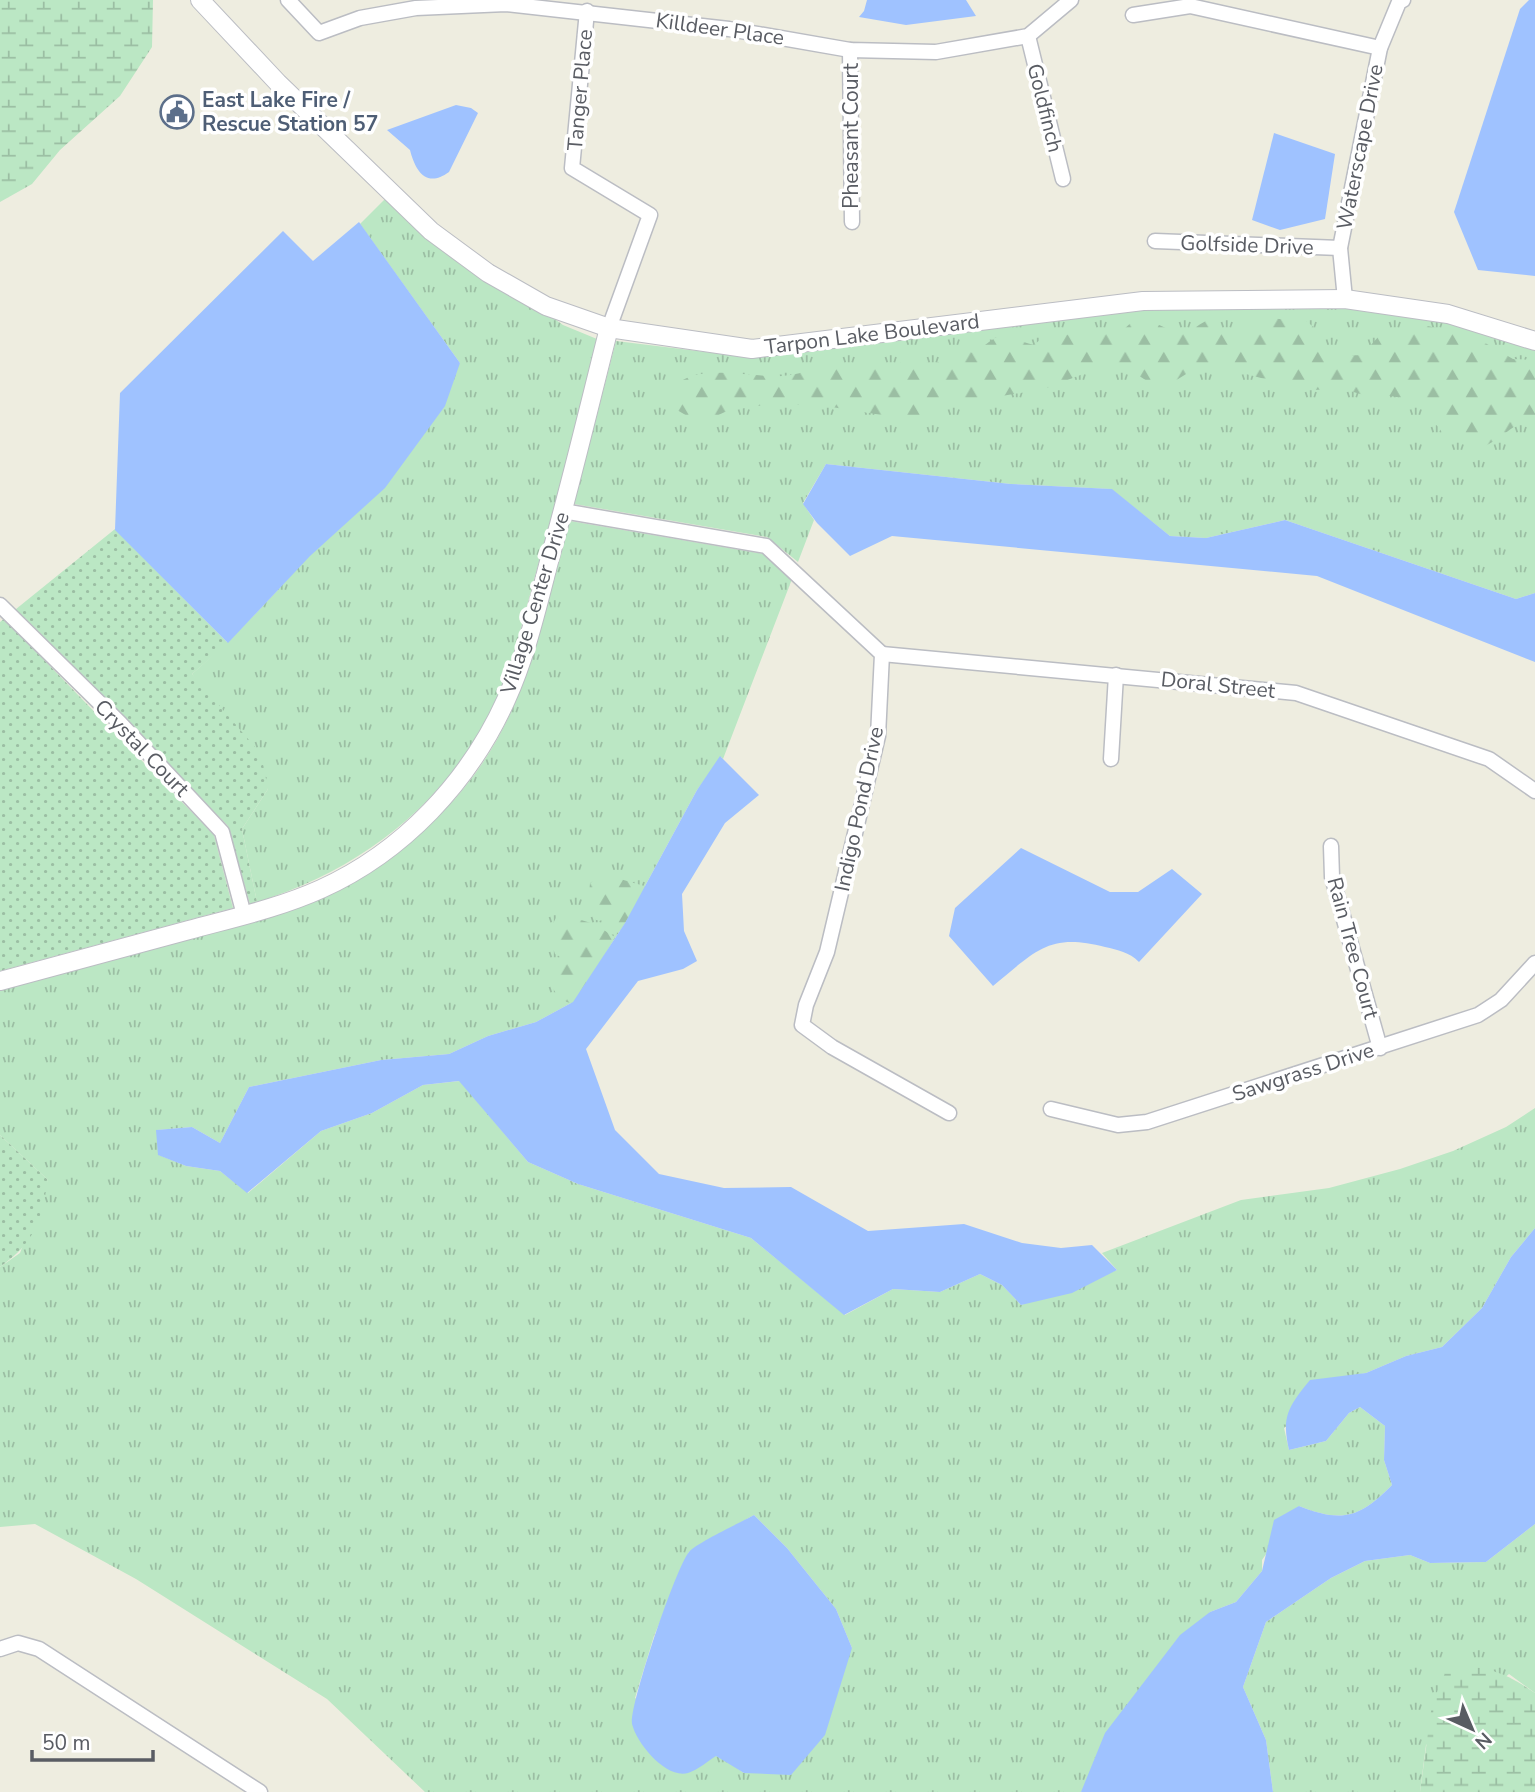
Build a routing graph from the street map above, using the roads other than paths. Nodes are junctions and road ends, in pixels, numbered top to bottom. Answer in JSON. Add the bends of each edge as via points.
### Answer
{"nodes":[{"id":1,"x":200,"y":0,"type":"edge"},
{"id":2,"x":288,"y":0,"type":"edge"},
{"id":3,"x":1071,"y":0,"type":"edge"},
{"id":4,"x":1403,"y":0,"type":"edge"},
{"id":5,"x":587,"y":11,"type":"junction"},
{"id":6,"x":1133,"y":15,"type":"dead end"},
{"id":7,"x":1028,"y":36,"type":"junction"},
{"id":8,"x":1380,"y":48,"type":"junction"},
{"id":9,"x":850,"y":50,"type":"junction"},
{"id":10,"x":1063,"y":179,"type":"dead end"},
{"id":11,"x":852,"y":222,"type":"dead end"},
{"id":12,"x":1155,"y":242,"type":"dead end"},
{"id":13,"x":1340,"y":248,"type":"junction"},
{"id":14,"x":1345,"y":299,"type":"junction"},
{"id":15,"x":609,"y":328,"type":"junction"},
{"id":16,"x":1535,"y":341,"type":"edge"},
{"id":17,"x":563,"y":511,"type":"junction"},
{"id":18,"x":0,"y":605,"type":"edge"},
{"id":19,"x":881,"y":654,"type":"junction"},
{"id":20,"x":1116,"y":675,"type":"junction"},
{"id":21,"x":1111,"y":759,"type":"dead end"},
{"id":22,"x":1535,"y":791,"type":"edge"},
{"id":23,"x":1331,"y":846,"type":"dead end"},
{"id":24,"x":244,"y":915,"type":"junction"},
{"id":25,"x":1535,"y":963,"type":"edge"},
{"id":26,"x":0,"y":981,"type":"edge"},
{"id":27,"x":1380,"y":1048,"type":"junction"},
{"id":28,"x":1051,"y":1110,"type":"dead end"},
{"id":29,"x":949,"y":1113,"type":"dead end"},
{"id":30,"x":0,"y":1649,"type":"edge"},
{"id":31,"x":260,"y":1792,"type":"edge"}],
"edges":[{"from":1,"to":15,"type":"street","name":"Tarpon Lake Boulevard","via":[[278,83],[431,231],[488,273],[546,306]]},
{"from":2,"to":5,"type":"street","name":"Killdeer Place","via":[[319,33],[360,18],[436,5],[506,4]]},
{"from":3,"to":7,"type":"street"},
{"from":4,"to":8,"type":"street","name":"Waterscape Drive"},
{"from":5,"to":9,"type":"street","name":"Killdeer Place"},
{"from":5,"to":15,"type":"street","name":"Tanger Place","via":[[572,168],[650,215]]},
{"from":6,"to":8,"type":"street","via":[[1190,6]]},
{"from":7,"to":9,"type":"street","name":"Killdeer Place","via":[[936,52]]},
{"from":7,"to":10,"type":"street","name":"Goldfinch"},
{"from":8,"to":13,"type":"street","name":"Waterscape Drive"},
{"from":9,"to":11,"type":"street","name":"Pheasant Court"},
{"from":12,"to":13,"type":"street","name":"Golfside Drive"},
{"from":13,"to":14,"type":"street","name":"Waterscape Drive"},
{"from":14,"to":15,"type":"street","name":"Tarpon Lake Boulevard","via":[[1143,301],[752,349]]},
{"from":14,"to":16,"type":"street","name":"Tarpon Lake Boulevard","via":[[1448,314]]},
{"from":15,"to":17,"type":"street","name":"Village Center Drive"},
{"from":17,"to":19,"type":"street","via":[[766,546]]},
{"from":17,"to":24,"type":"street","name":"Village Center Drive","via":[[507,699],[459,779],[419,823],[375,859],[322,889]]},
{"from":18,"to":24,"type":"street","name":"Crystal Court","via":[[222,832]]},
{"from":19,"to":20,"type":"street","name":"Doral Street"},
{"from":19,"to":29,"type":"street","name":"Indigo Pond Drive","via":[[878,736],[827,952],[802,1025]]},
{"from":20,"to":21,"type":"street"},
{"from":20,"to":22,"type":"street","name":"Doral Street","via":[[1296,693],[1489,759]]},
{"from":23,"to":27,"type":"street","name":"Rain Tree Court","via":[[1332,877]]},
{"from":24,"to":26,"type":"street","name":"Village Center Drive"},
{"from":25,"to":27,"type":"street","name":"Sawgrass Drive","via":[[1501,1000],[1478,1015]]},
{"from":27,"to":28,"type":"street","name":"Sawgrass Drive","via":[[1147,1122],[1118,1125]]},
{"from":30,"to":31,"type":"street","via":[[18,1643],[39,1649]]}]}
